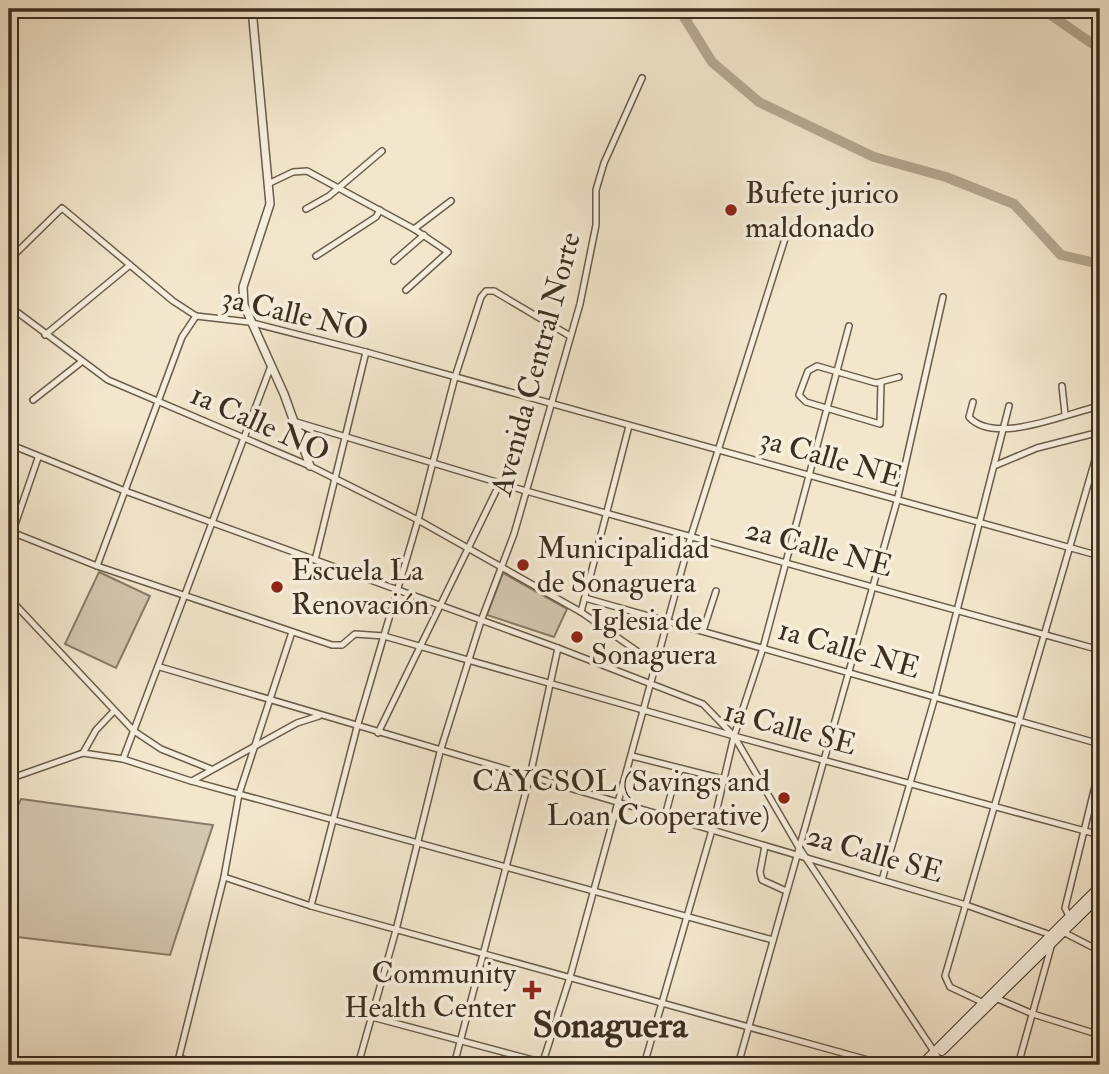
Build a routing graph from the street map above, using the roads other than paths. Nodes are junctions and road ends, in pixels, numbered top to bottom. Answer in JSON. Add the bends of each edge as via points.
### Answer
{"nodes":[{"id":1,"x":251,"y":9,"type":"edge"},
{"id":2,"x":642,"y":78,"type":"dead end"},
{"id":3,"x":382,"y":151,"type":"dead end"},
{"id":4,"x":270,"y":183,"type":"junction"},
{"id":5,"x":337,"y":187,"type":"junction"},
{"id":6,"x":451,"y":201,"type":"dead end"},
{"id":7,"x":306,"y":209,"type":"dead end"},
{"id":8,"x":380,"y":210,"type":"junction"},
{"id":9,"x":789,"y":226,"type":"dead end"},
{"id":10,"x":414,"y":229,"type":"junction"},
{"id":11,"x":424,"y":235,"type":"junction"},
{"id":12,"x":316,"y":256,"type":"dead end"},
{"id":13,"x":9,"y":260,"type":"edge"},
{"id":14,"x":394,"y":261,"type":"dead end"},
{"id":15,"x":130,"y":265,"type":"junction"},
{"id":16,"x":406,"y":290,"type":"dead end"},
{"id":17,"x":943,"y":297,"type":"dead end"},
{"id":18,"x":9,"y":306,"type":"edge"},
{"id":19,"x":196,"y":316,"type":"junction"},
{"id":20,"x":250,"y":322,"type":"junction"},
{"id":21,"x":849,"y":326,"type":"dead end"},
{"id":22,"x":45,"y":335,"type":"junction"},
{"id":23,"x":570,"y":336,"type":"junction"},
{"id":24,"x":366,"y":352,"type":"junction"},
{"id":25,"x":80,"y":363,"type":"junction"},
{"id":26,"x":271,"y":366,"type":"junction"},
{"id":27,"x":837,"y":372,"type":"junction"},
{"id":28,"x":454,"y":377,"type":"junction"},
{"id":29,"x":899,"y":377,"type":"dead end"},
{"id":30,"x":881,"y":382,"type":"junction"},
{"id":31,"x":1062,"y":386,"type":"dead end"},
{"id":32,"x":33,"y":400,"type":"dead end"},
{"id":33,"x":973,"y":402,"type":"dead end"},
{"id":34,"x":550,"y":403,"type":"junction"},
{"id":35,"x":158,"y":404,"type":"junction"},
{"id":36,"x":1009,"y":406,"type":"dead end"},
{"id":37,"x":1100,"y":406,"type":"edge"},
{"id":38,"x":827,"y":409,"type":"junction"},
{"id":39,"x":1065,"y":414,"type":"junction"},
{"id":40,"x":293,"y":421,"type":"junction"},
{"id":41,"x":629,"y":426,"type":"junction"},
{"id":42,"x":1001,"y":431,"type":"junction"},
{"id":43,"x":1100,"y":432,"type":"edge"},
{"id":44,"x":346,"y":437,"type":"junction"},
{"id":45,"x":242,"y":438,"type":"junction"},
{"id":46,"x":1100,"y":443,"type":"edge"},
{"id":47,"x":9,"y":444,"type":"edge"},
{"id":48,"x":717,"y":450,"type":"junction"},
{"id":49,"x":38,"y":458,"type":"junction"},
{"id":50,"x":433,"y":463,"type":"junction"},
{"id":51,"x":310,"y":466,"type":"junction"},
{"id":52,"x":994,"y":467,"type":"junction"},
{"id":53,"x":809,"y":475,"type":"junction"},
{"id":54,"x":334,"y":480,"type":"junction"},
{"id":55,"x":500,"y":483,"type":"junction"},
{"id":56,"x":125,"y":491,"type":"junction"},
{"id":57,"x":526,"y":491,"type":"junction"},
{"id":58,"x":897,"y":501,"type":"junction"},
{"id":59,"x":605,"y":512,"type":"junction"},
{"id":60,"x":418,"y":520,"type":"junction"},
{"id":61,"x":211,"y":523,"type":"junction"},
{"id":62,"x":981,"y":524,"type":"junction"},
{"id":63,"x":11,"y":532,"type":"edge"},
{"id":64,"x":691,"y":536,"type":"junction"},
{"id":65,"x":9,"y":542,"type":"edge"},
{"id":66,"x":469,"y":548,"type":"junction"},
{"id":67,"x":1068,"y":548,"type":"junction"},
{"id":68,"x":1100,"y":556,"type":"edge"},
{"id":69,"x":314,"y":560,"type":"junction"},
{"id":70,"x":786,"y":563,"type":"junction"},
{"id":71,"x":97,"y":566,"type":"junction"},
{"id":72,"x":502,"y":567,"type":"junction"},
{"id":73,"x":872,"y":586,"type":"junction"},
{"id":74,"x":398,"y":591,"type":"junction"},
{"id":75,"x":716,"y":591,"type":"dead end"},
{"id":76,"x":185,"y":595,"type":"junction"},
{"id":77,"x":9,"y":598,"type":"edge"},
{"id":78,"x":585,"y":598,"type":"junction"},
{"id":79,"x":439,"y":606,"type":"junction"},
{"id":80,"x":958,"y":610,"type":"junction"},
{"id":81,"x":581,"y":612,"type":"junction"},
{"id":82,"x":481,"y":621,"type":"junction"},
{"id":83,"x":670,"y":621,"type":"junction"},
{"id":84,"x":703,"y":631,"type":"junction"},
{"id":85,"x":292,"y":632,"type":"junction"},
{"id":86,"x":1044,"y":634,"type":"junction"},
{"id":87,"x":384,"y":636,"type":"junction"},
{"id":88,"x":422,"y":647,"type":"junction"},
{"id":89,"x":558,"y":648,"type":"junction"},
{"id":90,"x":763,"y":648,"type":"junction"},
{"id":91,"x":1100,"y":650,"type":"edge"},
{"id":92,"x":468,"y":661,"type":"junction"},
{"id":93,"x":657,"y":665,"type":"junction"},
{"id":94,"x":160,"y":667,"type":"junction"},
{"id":95,"x":848,"y":672,"type":"junction"},
{"id":96,"x":652,"y":683,"type":"junction"},
{"id":97,"x":551,"y":684,"type":"junction"},
{"id":98,"x":935,"y":697,"type":"junction"},
{"id":99,"x":270,"y":699,"type":"junction"},
{"id":100,"x":114,"y":711,"type":"junction"},
{"id":101,"x":645,"y":711,"type":"junction"},
{"id":102,"x":320,"y":716,"type":"junction"},
{"id":103,"x":1019,"y":721,"type":"junction"},
{"id":104,"x":357,"y":727,"type":"junction"},
{"id":105,"x":134,"y":731,"type":"junction"},
{"id":106,"x":378,"y":733,"type":"junction"},
{"id":107,"x":734,"y":736,"type":"junction"},
{"id":108,"x":1100,"y":744,"type":"edge"},
{"id":109,"x":253,"y":749,"type":"junction"},
{"id":110,"x":440,"y":752,"type":"junction"},
{"id":111,"x":83,"y":753,"type":"junction"},
{"id":112,"x":632,"y":756,"type":"junction"},
{"id":113,"x":123,"y":758,"type":"junction"},
{"id":114,"x":822,"y":761,"type":"junction"},
{"id":115,"x":1100,"y":766,"type":"edge"},
{"id":116,"x":211,"y":769,"type":"junction"},
{"id":117,"x":682,"y":769,"type":"junction"},
{"id":118,"x":530,"y":776,"type":"junction"},
{"id":119,"x":9,"y":779,"type":"edge"},
{"id":120,"x":723,"y":779,"type":"junction"},
{"id":121,"x":191,"y":781,"type":"junction"},
{"id":122,"x":910,"y":784,"type":"junction"},
{"id":123,"x":239,"y":794,"type":"junction"},
{"id":124,"x":619,"y":802,"type":"junction"},
{"id":125,"x":994,"y":806,"type":"junction"},
{"id":126,"x":665,"y":816,"type":"junction"},
{"id":127,"x":335,"y":821,"type":"junction"},
{"id":128,"x":712,"y":830,"type":"junction"},
{"id":129,"x":1082,"y":830,"type":"junction"},
{"id":130,"x":1100,"y":835,"type":"edge"},
{"id":131,"x":418,"y":843,"type":"junction"},
{"id":132,"x":765,"y":846,"type":"junction"},
{"id":133,"x":798,"y":846,"type":"junction"},
{"id":134,"x":796,"y":855,"type":"junction"},
{"id":135,"x":807,"y":858,"type":"junction"},
{"id":136,"x":507,"y":867,"type":"junction"},
{"id":137,"x":224,"y":877,"type":"junction"},
{"id":138,"x":882,"y":880,"type":"junction"},
{"id":139,"x":1100,"y":886,"type":"edge"},
{"id":140,"x":594,"y":890,"type":"junction"},
{"id":141,"x":786,"y":891,"type":"junction"},
{"id":142,"x":1100,"y":897,"type":"edge"},
{"id":143,"x":966,"y":905,"type":"junction"},
{"id":144,"x":311,"y":906,"type":"junction"},
{"id":145,"x":686,"y":916,"type":"junction"},
{"id":146,"x":1070,"y":918,"type":"junction"},
{"id":147,"x":396,"y":930,"type":"junction"},
{"id":148,"x":1065,"y":933,"type":"junction"},
{"id":149,"x":1053,"y":935,"type":"junction"},
{"id":150,"x":773,"y":940,"type":"junction"},
{"id":151,"x":1051,"y":947,"type":"junction"},
{"id":152,"x":1100,"y":951,"type":"edge"},
{"id":153,"x":484,"y":955,"type":"junction"},
{"id":154,"x":570,"y":977,"type":"junction"},
{"id":155,"x":998,"y":999,"type":"junction"},
{"id":156,"x":984,"y":1003,"type":"junction"},
{"id":157,"x":662,"y":1004,"type":"junction"},
{"id":158,"x":1033,"y":1014,"type":"junction"},
{"id":159,"x":372,"y":1017,"type":"junction"},
{"id":160,"x":748,"y":1028,"type":"junction"},
{"id":161,"x":1100,"y":1035,"type":"edge"},
{"id":162,"x":460,"y":1041,"type":"junction"},
{"id":163,"x":935,"y":1054,"type":"junction"},
{"id":164,"x":179,"y":1058,"type":"junction"},
{"id":165,"x":542,"y":1064,"type":"edge"},
{"id":166,"x":177,"y":1065,"type":"edge"},
{"id":167,"x":206,"y":1065,"type":"edge"},
{"id":168,"x":358,"y":1065,"type":"edge"},
{"id":169,"x":454,"y":1065,"type":"edge"},
{"id":170,"x":552,"y":1065,"type":"edge"},
{"id":171,"x":644,"y":1065,"type":"edge"},
{"id":172,"x":738,"y":1065,"type":"edge"},
{"id":173,"x":886,"y":1065,"type":"edge"},
{"id":174,"x":920,"y":1065,"type":"edge"},
{"id":175,"x":927,"y":1065,"type":"edge"},
{"id":176,"x":1018,"y":1065,"type":"edge"}],
"edges":[{"from":1,"to":4,"type":"street"},
{"from":2,"to":23,"type":"street","name":"Avenida Central Norte","via":[[596,190],[596,225]]},
{"from":3,"to":5,"type":"street"},
{"from":4,"to":5,"type":"street","via":[[299,170]]},
{"from":4,"to":20,"type":"street","via":[[269,216],[243,287]]},
{"from":5,"to":7,"type":"street"},
{"from":5,"to":8,"type":"street"},
{"from":6,"to":10,"type":"street"},
{"from":8,"to":10,"type":"street"},
{"from":8,"to":12,"type":"street"},
{"from":9,"to":48,"type":"street"},
{"from":10,"to":11,"type":"street"},
{"from":11,"to":14,"type":"street"},
{"from":11,"to":16,"type":"street","via":[[448,252]]},
{"from":13,"to":15,"type":"street","name":"3a Calle NO","via":[[62,208]]},
{"from":15,"to":19,"type":"street","name":"3a Calle NO"},
{"from":15,"to":22,"type":"street"},
{"from":17,"to":58,"type":"street"},
{"from":18,"to":22,"type":"street","name":"1a Calle NO"},
{"from":19,"to":20,"type":"street","name":"3a Calle NO"},
{"from":19,"to":35,"type":"street","via":[[182,337]]},
{"from":20,"to":24,"type":"street","name":"3a Calle NO"},
{"from":20,"to":26,"type":"street"},
{"from":21,"to":27,"type":"street"},
{"from":22,"to":25,"type":"street","name":"1a Calle NO"},
{"from":23,"to":28,"type":"street","via":[[495,291],[486,291]]},
{"from":23,"to":34,"type":"street","name":"Avenida Central Norte"},
{"from":24,"to":28,"type":"street","name":"3a Calle NO"},
{"from":24,"to":44,"type":"street"},
{"from":25,"to":32,"type":"street"},
{"from":25,"to":35,"type":"street","name":"1a Calle NO"},
{"from":26,"to":40,"type":"street"},
{"from":26,"to":45,"type":"street"},
{"from":27,"to":30,"type":"street"},
{"from":27,"to":38,"type":"street"},
{"from":27,"to":38,"type":"street","via":[[812,368],[799,395]]},
{"from":28,"to":34,"type":"street","name":"3a Calle NO"},
{"from":28,"to":50,"type":"street"},
{"from":29,"to":30,"type":"street"},
{"from":30,"to":38,"type":"street","via":[[880,424]]},
{"from":31,"to":39,"type":"street"},
{"from":33,"to":42,"type":"street","via":[[969,417]]},
{"from":34,"to":41,"type":"street","name":"3a Calle NE"},
{"from":34,"to":57,"type":"street","name":"Avenida Central Norte"},
{"from":35,"to":45,"type":"street","name":"1a Calle NO"},
{"from":35,"to":56,"type":"street"},
{"from":36,"to":42,"type":"street"},
{"from":37,"to":39,"type":"street"},
{"from":38,"to":53,"type":"street"},
{"from":39,"to":42,"type":"street"},
{"from":40,"to":44,"type":"street","name":"2a Calle NE"},
{"from":40,"to":51,"type":"street"},
{"from":41,"to":48,"type":"street","name":"3a Calle NE"},
{"from":41,"to":59,"type":"street"},
{"from":42,"to":52,"type":"street"},
{"from":43,"to":52,"type":"street","via":[[1037,447]]},
{"from":44,"to":50,"type":"street","name":"2a Calle NE"},
{"from":44,"to":54,"type":"street"},
{"from":45,"to":51,"type":"street","name":"1a Calle NO"},
{"from":45,"to":61,"type":"street"},
{"from":46,"to":67,"type":"street"},
{"from":47,"to":49,"type":"street"},
{"from":48,"to":53,"type":"street","name":"3a Calle NE"},
{"from":48,"to":64,"type":"street"},
{"from":49,"to":56,"type":"street"},
{"from":49,"to":63,"type":"street"},
{"from":50,"to":55,"type":"street","name":"2a Calle NE"},
{"from":50,"to":60,"type":"street"},
{"from":51,"to":54,"type":"street","name":"1a Calle NO"},
{"from":52,"to":62,"type":"street"},
{"from":53,"to":58,"type":"street","name":"3a Calle NE"},
{"from":53,"to":70,"type":"street"},
{"from":54,"to":60,"type":"street","name":"1a Calle NO"},
{"from":54,"to":69,"type":"street"},
{"from":55,"to":57,"type":"street","name":"2a Calle NE"},
{"from":55,"to":66,"type":"street"},
{"from":56,"to":61,"type":"street"},
{"from":56,"to":71,"type":"street"},
{"from":57,"to":59,"type":"street","name":"2a Calle NE"},
{"from":57,"to":72,"type":"street","name":"Avenida Central Norte"},
{"from":58,"to":62,"type":"street","name":"3a Calle NE"},
{"from":58,"to":73,"type":"street"},
{"from":59,"to":64,"type":"street","name":"2a Calle NE"},
{"from":59,"to":78,"type":"street"},
{"from":60,"to":66,"type":"street","name":"1a Calle NO"},
{"from":60,"to":74,"type":"street"},
{"from":61,"to":69,"type":"street"},
{"from":61,"to":76,"type":"street"},
{"from":62,"to":67,"type":"street","name":"3a Calle NE"},
{"from":62,"to":80,"type":"street"},
{"from":63,"to":65,"type":"street"},
{"from":63,"to":71,"type":"street","name":"1a Calle SE"},
{"from":64,"to":70,"type":"street","name":"2a Calle NE"},
{"from":64,"to":83,"type":"street"},
{"from":66,"to":72,"type":"street","name":"1a Calle NO"},
{"from":66,"to":79,"type":"street"},
{"from":67,"to":68,"type":"street","name":"3a Calle NE"},
{"from":67,"to":86,"type":"street"},
{"from":69,"to":74,"type":"street"},
{"from":70,"to":73,"type":"street","name":"2a Calle NE"},
{"from":70,"to":90,"type":"street"},
{"from":71,"to":76,"type":"street","name":"1a Calle SE"},
{"from":72,"to":81,"type":"street"},
{"from":72,"to":82,"type":"street","name":"Avenida Central Norte"},
{"from":73,"to":80,"type":"street","name":"2a Calle NE"},
{"from":73,"to":95,"type":"street"},
{"from":74,"to":79,"type":"street"},
{"from":74,"to":87,"type":"street"},
{"from":75,"to":84,"type":"street"},
{"from":76,"to":85,"type":"street","name":"1a Calle SE"},
{"from":76,"to":94,"type":"street"},
{"from":77,"to":100,"type":"street"},
{"from":78,"to":81,"type":"street"},
{"from":78,"to":83,"type":"street","name":"1a Calle NE"},
{"from":79,"to":82,"type":"street"},
{"from":79,"to":88,"type":"street"},
{"from":80,"to":86,"type":"street","name":"2a Calle NE"},
{"from":80,"to":98,"type":"street"},
{"from":81,"to":93,"type":"street"},
{"from":82,"to":89,"type":"street"},
{"from":82,"to":92,"type":"street","name":"Avenida Central Norte"},
{"from":83,"to":84,"type":"street","name":"1a Calle NE"},
{"from":83,"to":93,"type":"street"},
{"from":84,"to":90,"type":"street","name":"1a Calle NE"},
{"from":85,"to":87,"type":"street","name":"1a Calle SE","via":[[332,645],[342,645],[355,634]]},
{"from":85,"to":99,"type":"street"},
{"from":86,"to":91,"type":"street","name":"2a Calle NE"},
{"from":86,"to":103,"type":"street"},
{"from":87,"to":88,"type":"street","name":"1a Calle SE"},
{"from":87,"to":104,"type":"street"},
{"from":88,"to":92,"type":"street","name":"1a Calle SE"},
{"from":88,"to":106,"type":"street"},
{"from":89,"to":96,"type":"street"},
{"from":89,"to":97,"type":"street"},
{"from":90,"to":95,"type":"street","name":"1a Calle NE"},
{"from":90,"to":107,"type":"street"},
{"from":92,"to":97,"type":"street","name":"1a Calle SE"},
{"from":92,"to":110,"type":"street","name":"Avenida Central Norte"},
{"from":93,"to":96,"type":"street"},
{"from":94,"to":99,"type":"street","name":"2a Calle SE"},
{"from":94,"to":105,"type":"street"},
{"from":95,"to":98,"type":"street","name":"1a Calle NE"},
{"from":95,"to":114,"type":"street"},
{"from":96,"to":101,"type":"street"},
{"from":96,"to":107,"type":"street","via":[[703,704]]},
{"from":97,"to":101,"type":"street","name":"1a Calle SE"},
{"from":97,"to":118,"type":"street"},
{"from":98,"to":103,"type":"street","name":"1a Calle NE"},
{"from":98,"to":122,"type":"street"},
{"from":99,"to":102,"type":"street","name":"2a Calle SE"},
{"from":99,"to":109,"type":"street"},
{"from":100,"to":105,"type":"street"},
{"from":100,"to":111,"type":"street"},
{"from":101,"to":107,"type":"street","name":"1a Calle SE"},
{"from":101,"to":112,"type":"street"},
{"from":102,"to":104,"type":"street","name":"2a Calle SE"},
{"from":102,"to":109,"type":"street","via":[[297,723]]},
{"from":103,"to":108,"type":"street","name":"1a Calle NE"},
{"from":103,"to":125,"type":"street"},
{"from":104,"to":106,"type":"street","name":"2a Calle SE"},
{"from":104,"to":127,"type":"street"},
{"from":105,"to":113,"type":"street"},
{"from":105,"to":116,"type":"street","via":[[161,749]]},
{"from":106,"to":110,"type":"street","name":"2a Calle SE"},
{"from":107,"to":114,"type":"street","name":"1a Calle SE"},
{"from":107,"to":120,"type":"street"},
{"from":107,"to":133,"type":"street"},
{"from":109,"to":116,"type":"street"},
{"from":109,"to":123,"type":"street"},
{"from":110,"to":118,"type":"street","name":"2a Calle SE"},
{"from":110,"to":131,"type":"street","name":"Avenida Central Norte"},
{"from":111,"to":113,"type":"street"},
{"from":111,"to":119,"type":"street"},
{"from":112,"to":117,"type":"street"},
{"from":112,"to":124,"type":"street"},
{"from":113,"to":121,"type":"street"},
{"from":114,"to":122,"type":"street","name":"1a Calle SE"},
{"from":114,"to":133,"type":"street"},
{"from":115,"to":129,"type":"street"},
{"from":116,"to":121,"type":"street"},
{"from":117,"to":120,"type":"street"},
{"from":117,"to":126,"type":"street","via":[[676,775]]},
{"from":118,"to":124,"type":"street","name":"2a Calle SE"},
{"from":118,"to":136,"type":"street"},
{"from":120,"to":128,"type":"street"},
{"from":121,"to":123,"type":"street"},
{"from":122,"to":125,"type":"street","name":"1a Calle SE"},
{"from":122,"to":138,"type":"street"},
{"from":123,"to":127,"type":"street"},
{"from":123,"to":137,"type":"street"},
{"from":124,"to":126,"type":"street","name":"2a Calle SE"},
{"from":124,"to":140,"type":"street"},
{"from":125,"to":129,"type":"street","name":"1a Calle SE"},
{"from":125,"to":143,"type":"street"},
{"from":126,"to":128,"type":"street","name":"2a Calle SE"},
{"from":127,"to":131,"type":"street"},
{"from":127,"to":144,"type":"street"},
{"from":128,"to":132,"type":"street","name":"2a Calle SE"},
{"from":128,"to":145,"type":"street"},
{"from":129,"to":130,"type":"street","name":"1a Calle SE"},
{"from":129,"to":146,"type":"street","via":[[1065,908]]},
{"from":131,"to":136,"type":"street"},
{"from":131,"to":147,"type":"street","name":"Avenida Central Norte"},
{"from":132,"to":134,"type":"street","name":"2a Calle SE"},
{"from":132,"to":141,"type":"street","via":[[762,880]]},
{"from":133,"to":134,"type":"street"},
{"from":133,"to":135,"type":"street"},
{"from":134,"to":135,"type":"street","name":"2a Calle SE"},
{"from":134,"to":141,"type":"street"},
{"from":135,"to":138,"type":"street","name":"2a Calle SE"},
{"from":135,"to":163,"type":"street"},
{"from":136,"to":140,"type":"street"},
{"from":136,"to":153,"type":"street"},
{"from":137,"to":144,"type":"street"},
{"from":137,"to":164,"type":"street"},
{"from":138,"to":143,"type":"street","name":"2a Calle SE"},
{"from":139,"to":146,"type":"main road"},
{"from":140,"to":145,"type":"street"},
{"from":140,"to":154,"type":"street"},
{"from":141,"to":150,"type":"street"},
{"from":142,"to":148,"type":"main road"},
{"from":143,"to":149,"type":"street","name":"2a Calle SE"},
{"from":143,"to":156,"type":"street","via":[[946,981]]},
{"from":144,"to":147,"type":"street"},
{"from":145,"to":150,"type":"street"},
{"from":145,"to":157,"type":"street"},
{"from":146,"to":149,"type":"main road"},
{"from":147,"to":153,"type":"street"},
{"from":147,"to":159,"type":"street","name":"Avenida Central Norte"},
{"from":148,"to":151,"type":"main road"},
{"from":148,"to":152,"type":"street"},
{"from":149,"to":156,"type":"main road"},
{"from":150,"to":160,"type":"street"},
{"from":151,"to":155,"type":"main road"},
{"from":151,"to":158,"type":"street"},
{"from":153,"to":154,"type":"street"},
{"from":153,"to":162,"type":"street"},
{"from":154,"to":157,"type":"street"},
{"from":154,"to":165,"type":"street"},
{"from":155,"to":158,"type":"street"},
{"from":155,"to":163,"type":"main road"},
{"from":156,"to":163,"type":"main road"},
{"from":157,"to":160,"type":"street"},
{"from":157,"to":171,"type":"street"},
{"from":158,"to":161,"type":"street"},
{"from":158,"to":176,"type":"street"},
{"from":159,"to":162,"type":"street"},
{"from":159,"to":168,"type":"street","name":"Avenida Central Norte"},
{"from":160,"to":172,"type":"street"},
{"from":160,"to":173,"type":"street"},
{"from":162,"to":165,"type":"street"},
{"from":162,"to":169,"type":"street"},
{"from":163,"to":174,"type":"main road"},
{"from":163,"to":175,"type":"main road"},
{"from":164,"to":166,"type":"street"},
{"from":164,"to":167,"type":"street"},
{"from":165,"to":170,"type":"street"}]}
